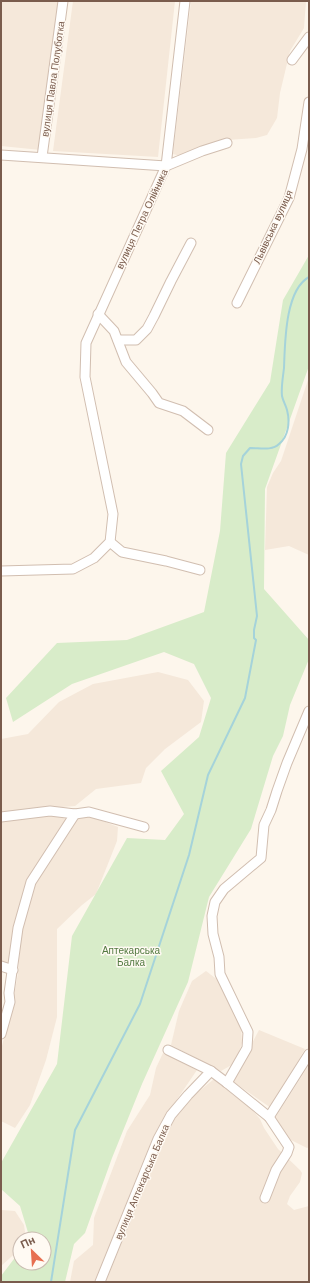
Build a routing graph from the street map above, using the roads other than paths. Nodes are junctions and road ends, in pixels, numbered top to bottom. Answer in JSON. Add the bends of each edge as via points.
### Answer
{"nodes":[{"id":1,"x":63,"y":1,"type":"edge"},
{"id":2,"x":185,"y":1,"type":"edge"},
{"id":3,"x":309,"y":37,"type":"edge"},
{"id":4,"x":292,"y":60,"type":"dead end"},
{"id":5,"x":309,"y":102,"type":"edge"},
{"id":6,"x":227,"y":143,"type":"dead end"},
{"id":7,"x":1,"y":155,"type":"edge"},
{"id":8,"x":42,"y":157,"type":"junction"},
{"id":9,"x":166,"y":166,"type":"junction"},
{"id":10,"x":192,"y":243,"type":"dead end"},
{"id":11,"x":237,"y":303,"type":"dead end"},
{"id":12,"x":98,"y":314,"type":"junction"},
{"id":13,"x":118,"y":340,"type":"junction"},
{"id":14,"x":208,"y":430,"type":"dead end"},
{"id":15,"x":110,"y":542,"type":"junction"},
{"id":16,"x":200,"y":570,"type":"dead end"},
{"id":17,"x":1,"y":571,"type":"edge"},
{"id":18,"x":309,"y":711,"type":"edge"},
{"id":19,"x":75,"y":814,"type":"junction"},
{"id":20,"x":1,"y":817,"type":"edge"},
{"id":21,"x":144,"y":827,"type":"dead end"},
{"id":22,"x":1,"y":966,"type":"edge"},
{"id":23,"x":13,"y":970,"type":"junction"},
{"id":24,"x":5,"y":995,"type":"edge"},
{"id":25,"x":1,"y":1034,"type":"edge"},
{"id":26,"x":168,"y":1050,"type":"dead end"},
{"id":27,"x":309,"y":1054,"type":"edge"},
{"id":28,"x":211,"y":1071,"type":"junction"},
{"id":29,"x":227,"y":1083,"type":"junction"},
{"id":30,"x":269,"y":1117,"type":"junction"},
{"id":31,"x":265,"y":1198,"type":"dead end"},
{"id":32,"x":100,"y":1282,"type":"edge"}],
"edges":[{"from":1,"to":8,"type":"street","name":"вулиця Павла Полуботка"},
{"from":2,"to":9,"type":"street","name":"вулиця Петра Олійника"},
{"from":3,"to":4,"type":"street"},
{"from":5,"to":11,"type":"street","name":"Львівська вулиця","via":[[302,149],[289,198]]},
{"from":6,"to":9,"type":"street"},
{"from":7,"to":8,"type":"street"},
{"from":8,"to":9,"type":"street"},
{"from":9,"to":12,"type":"street","name":"вулиця Петра Олійника"},
{"from":10,"to":13,"type":"street","via":[[147,329],[136,340]]},
{"from":12,"to":13,"type":"street","via":[[114,331]]},
{"from":12,"to":15,"type":"street","name":"вулиця Петра Олійника","via":[[86,343],[85,376],[113,514]]},
{"from":13,"to":14,"type":"street","via":[[126,362],[159,403],[183,411]]},
{"from":15,"to":16,"type":"street","via":[[122,552]]},
{"from":15,"to":17,"type":"street","via":[[94,558],[73,570]]},
{"from":18,"to":29,"type":"street","via":[[264,826],[261,858],[224,889],[215,902],[212,916],[213,934],[220,974],[248,1032],[247,1048]]},
{"from":19,"to":20,"type":"street","via":[[50,811]]},
{"from":19,"to":21,"type":"street","via":[[89,812]]},
{"from":19,"to":23,"type":"street","via":[[31,882],[18,928]]},
{"from":22,"to":23,"type":"street"},
{"from":23,"to":24,"type":"street"},
{"from":24,"to":25,"type":"street","via":[[10,1002]]},
{"from":26,"to":28,"type":"street"},
{"from":27,"to":30,"type":"street"},
{"from":28,"to":29,"type":"street"},
{"from":28,"to":32,"type":"street","name":"вулиця Аптекарська Балка","via":[[171,1115],[158,1140]]},
{"from":29,"to":30,"type":"street"},
{"from":30,"to":31,"type":"street","via":[[289,1147]]}]}
